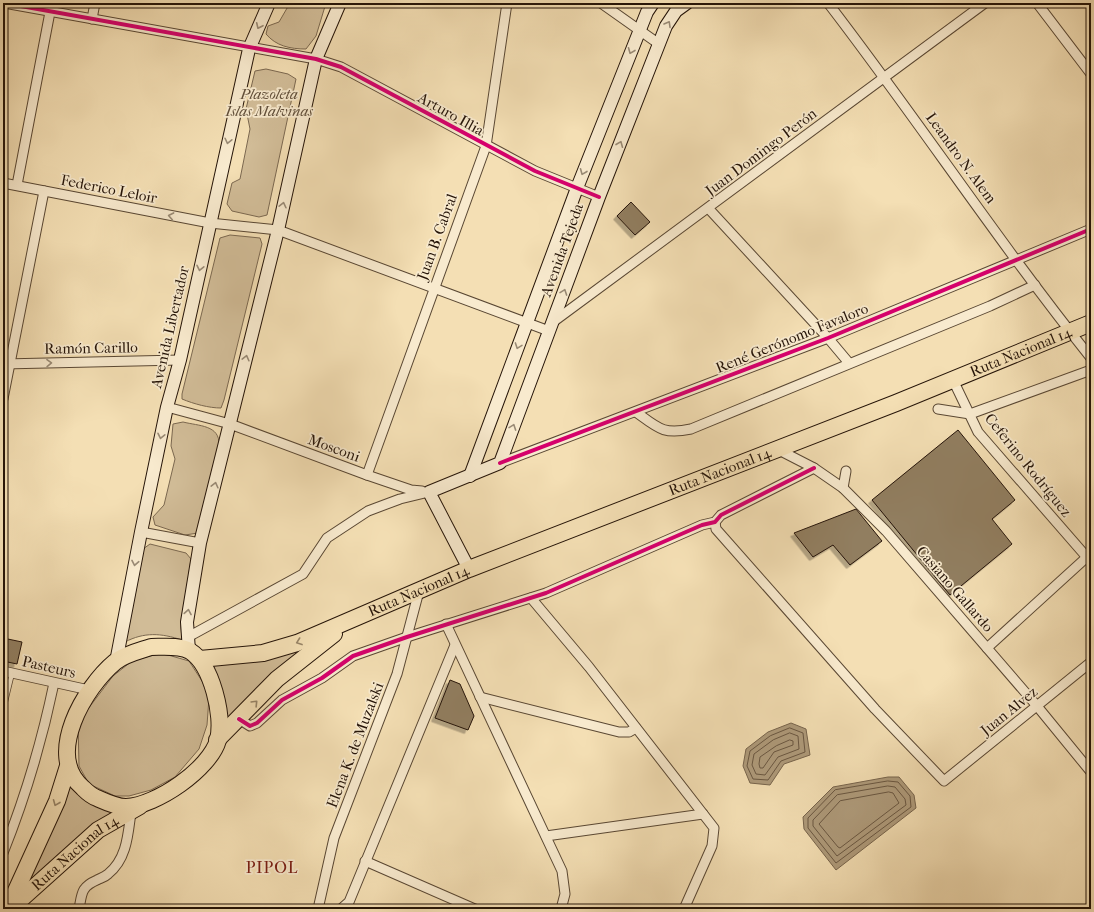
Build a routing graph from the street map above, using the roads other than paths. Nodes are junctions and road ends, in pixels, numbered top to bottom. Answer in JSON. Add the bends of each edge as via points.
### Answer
{"nodes":[{"id":1,"x":4,"y":3,"type":"edge"},
{"id":2,"x":95,"y":3,"type":"edge"},
{"id":3,"x":270,"y":3,"type":"edge"},
{"id":4,"x":340,"y":3,"type":"edge"},
{"id":5,"x":507,"y":3,"type":"edge"},
{"id":6,"x":601,"y":3,"type":"edge"},
{"id":7,"x":653,"y":3,"type":"edge"},
{"id":8,"x":687,"y":3,"type":"edge"},
{"id":9,"x":828,"y":3,"type":"edge"},
{"id":10,"x":985,"y":3,"type":"edge"},
{"id":11,"x":1037,"y":3,"type":"edge"},
{"id":12,"x":50,"y":12,"type":"junction"},
{"id":13,"x":92,"y":19,"type":"junction"},
{"id":14,"x":639,"y":30,"type":"junction"},
{"id":15,"x":659,"y":44,"type":"junction"},
{"id":16,"x":249,"y":49,"type":"junction"},
{"id":17,"x":316,"y":60,"type":"junction"},
{"id":18,"x":1091,"y":74,"type":"edge"},
{"id":19,"x":885,"y":77,"type":"junction"},
{"id":20,"x":486,"y":146,"type":"junction"},
{"id":21,"x":3,"y":183,"type":"edge"},
{"id":22,"x":17,"y":186,"type":"junction"},
{"id":23,"x":577,"y":188,"type":"junction"},
{"id":24,"x":44,"y":191,"type":"junction"},
{"id":25,"x":599,"y":197,"type":"junction"},
{"id":26,"x":708,"y":209,"type":"junction"},
{"id":27,"x":210,"y":223,"type":"junction"},
{"id":28,"x":1091,"y":229,"type":"edge"},
{"id":29,"x":278,"y":230,"type":"junction"},
{"id":30,"x":1016,"y":259,"type":"junction"},
{"id":31,"x":1034,"y":285,"type":"junction"},
{"id":32,"x":434,"y":287,"type":"junction"},
{"id":33,"x":526,"y":322,"type":"junction"},
{"id":34,"x":1091,"y":322,"type":"edge"},
{"id":35,"x":551,"y":327,"type":"junction"},
{"id":36,"x":1069,"y":331,"type":"junction"},
{"id":37,"x":828,"y":338,"type":"junction"},
{"id":38,"x":1091,"y":358,"type":"edge"},
{"id":39,"x":180,"y":360,"type":"junction"},
{"id":40,"x":7,"y":364,"type":"edge"},
{"id":41,"x":850,"y":364,"type":"junction"},
{"id":42,"x":1091,"y":370,"type":"edge"},
{"id":43,"x":953,"y":380,"type":"junction"},
{"id":44,"x":3,"y":399,"type":"edge"},
{"id":45,"x":167,"y":407,"type":"junction"},
{"id":46,"x":938,"y":409,"type":"dead end"},
{"id":47,"x":636,"y":412,"type":"junction"},
{"id":48,"x":970,"y":414,"type":"junction"},
{"id":49,"x":230,"y":424,"type":"junction"},
{"id":50,"x":777,"y":448,"type":"junction"},
{"id":51,"x":500,"y":464,"type":"junction"},
{"id":52,"x":814,"y":468,"type":"junction"},
{"id":53,"x":846,"y":471,"type":"dead end"},
{"id":54,"x":367,"y":475,"type":"junction"},
{"id":55,"x":470,"y":476,"type":"junction"},
{"id":56,"x":843,"y":488,"type":"junction"},
{"id":57,"x":429,"y":492,"type":"junction"},
{"id":58,"x":715,"y":522,"type":"junction"},
{"id":59,"x":141,"y":532,"type":"junction"},
{"id":60,"x":200,"y":543,"type":"junction"},
{"id":61,"x":1089,"y":560,"type":"edge"},
{"id":62,"x":469,"y":569,"type":"junction"},
{"id":63,"x":419,"y":591,"type":"junction"},
{"id":64,"x":531,"y":598,"type":"junction"},
{"id":65,"x":348,"y":622,"type":"junction"},
{"id":66,"x":446,"y":624,"type":"junction"},
{"id":67,"x":407,"y":637,"type":"junction"},
{"id":68,"x":455,"y":645,"type":"junction"},
{"id":69,"x":987,"y":648,"type":"junction"},
{"id":70,"x":192,"y":649,"type":"junction"},
{"id":71,"x":116,"y":662,"type":"junction"},
{"id":72,"x":1091,"y":662,"type":"edge"},
{"id":73,"x":8,"y":672,"type":"edge"},
{"id":74,"x":54,"y":683,"type":"junction"},
{"id":75,"x":90,"y":690,"type":"junction"},
{"id":76,"x":480,"y":697,"type":"junction"},
{"id":77,"x":1037,"y":706,"type":"junction"},
{"id":78,"x":3,"y":710,"type":"edge"},
{"id":79,"x":239,"y":719,"type":"junction"},
{"id":80,"x":636,"y":728,"type":"junction"},
{"id":81,"x":218,"y":740,"type":"junction"},
{"id":82,"x":68,"y":766,"type":"junction"},
{"id":83,"x":1091,"y":772,"type":"edge"},
{"id":84,"x":137,"y":808,"type":"junction"},
{"id":85,"x":703,"y":814,"type":"junction"},
{"id":86,"x":546,"y":836,"type":"junction"},
{"id":87,"x":3,"y":853,"type":"edge"},
{"id":88,"x":365,"y":861,"type":"junction"},
{"id":89,"x":9,"y":909,"type":"edge"},
{"id":90,"x":79,"y":909,"type":"edge"},
{"id":91,"x":318,"y":909,"type":"edge"},
{"id":92,"x":341,"y":909,"type":"edge"},
{"id":93,"x":475,"y":909,"type":"edge"},
{"id":94,"x":561,"y":909,"type":"edge"},
{"id":95,"x":684,"y":909,"type":"edge"}],
"edges":[{"from":1,"to":12,"type":"street","name":"Arturo Illia"},
{"from":2,"to":13,"type":"street"},
{"from":3,"to":16,"type":"main road","name":"Avenida Libertador","one_way":true},
{"from":4,"to":17,"type":"main road"},
{"from":5,"to":20,"type":"street","name":"Juan B. Cabral"},
{"from":6,"to":14,"type":"street"},
{"from":7,"to":14,"type":"main road","name":"Avenida Tejeda","via":[[646,12]]},
{"from":15,"to":8,"type":"main road","name":"Avenida Tejeda","one_way":true,"via":[[672,16]]},
{"from":9,"to":19,"type":"street","name":"Leandro N. Alem"},
{"from":10,"to":19,"type":"street","name":"Juan Domingo Perón"},
{"from":11,"to":18,"type":"street"},
{"from":12,"to":13,"type":"street","name":"Arturo Illia"},
{"from":12,"to":22,"type":"street"},
{"from":13,"to":16,"type":"street","name":"Arturo Illia"},
{"from":14,"to":15,"type":"street"},
{"from":14,"to":23,"type":"main road","name":"Avenida Tejeda","one_way":true},
{"from":25,"to":15,"type":"main road","name":"Avenida Tejeda","one_way":true},
{"from":16,"to":17,"type":"street","name":"Arturo Illia"},
{"from":16,"to":27,"type":"main road","name":"Avenida Libertador","one_way":true},
{"from":17,"to":20,"type":"street","name":"Arturo Illia","via":[[341,67]]},
{"from":29,"to":17,"type":"main road","one_way":true},
{"from":19,"to":26,"type":"street","name":"Juan Domingo Perón"},
{"from":19,"to":30,"type":"street","name":"Leandro N. Alem"},
{"from":20,"to":23,"type":"street","name":"Arturo Illia","via":[[535,171]]},
{"from":20,"to":32,"type":"street","name":"Juan B. Cabral"},
{"from":21,"to":22,"type":"street","name":"Federico Leloir"},
{"from":22,"to":24,"type":"street","name":"Federico Leloir"},
{"from":23,"to":25,"type":"street","name":"Arturo Illia"},
{"from":23,"to":33,"type":"main road","name":"Avenida Tejeda"},
{"from":27,"to":24,"type":"street","name":"Federico Leloir","one_way":true},
{"from":24,"to":40,"type":"street"},
{"from":35,"to":25,"type":"main road","name":"Avenida Tejeda","one_way":true},
{"from":26,"to":35,"type":"street","name":"Juan Domingo Perón"},
{"from":26,"to":37,"type":"street"},
{"from":27,"to":29,"type":"street","name":"Federico Leloir"},
{"from":27,"to":39,"type":"main road","name":"Avenida Libertador","one_way":true},
{"from":28,"to":30,"type":"street","name":"René Gerónomo Favaloro"},
{"from":29,"to":32,"type":"street","name":"Federico Leloir"},
{"from":49,"to":29,"type":"main road","one_way":true},
{"from":30,"to":31,"type":"street","name":"Leandro N. Alem"},
{"from":30,"to":37,"type":"street","name":"René Gerónomo Favaloro"},
{"from":31,"to":36,"type":"street","name":"Leandro N. Alem"},
{"from":31,"to":41,"type":"street"},
{"from":32,"to":33,"type":"street","name":"Federico Leloir"},
{"from":32,"to":54,"type":"street","name":"Juan B. Cabral"},
{"from":33,"to":35,"type":"street","name":"Federico Leloir"},
{"from":33,"to":55,"type":"main road","name":"Avenida Tejeda","one_way":true},
{"from":34,"to":36,"type":"highway","name":"Ruta Nacional 14"},
{"from":51,"to":35,"type":"main road","name":"Avenida Tejeda","one_way":true},
{"from":36,"to":38,"type":"street","name":"Leandro N. Alem"},
{"from":36,"to":43,"type":"highway","name":"Ruta Nacional 14"},
{"from":37,"to":41,"type":"street"},
{"from":37,"to":47,"type":"street","name":"René Gerónomo Favaloro"},
{"from":40,"to":39,"type":"street","name":"Ramón Carillo","one_way":true},
{"from":39,"to":45,"type":"main road","name":"Avenida Libertador"},
{"from":40,"to":44,"type":"street"},
{"from":41,"to":47,"type":"street","via":[[691,429],[673,433],[657,427]]},
{"from":42,"to":48,"type":"street"},
{"from":43,"to":48,"type":"street","name":"Ceferino Rodríguez"},
{"from":43,"to":50,"type":"highway","name":"Ruta Nacional 14"},
{"from":45,"to":49,"type":"street","name":"Mosconi"},
{"from":45,"to":59,"type":"main road","name":"Avenida Libertador","one_way":true},
{"from":46,"to":48,"type":"street"},
{"from":47,"to":51,"type":"street","name":"René Gerónomo Favaloro"},
{"from":48,"to":61,"type":"street","name":"Ceferino Rodríguez","via":[[978,432]]},
{"from":49,"to":54,"type":"street","name":"Mosconi"},
{"from":60,"to":49,"type":"main road","one_way":true},
{"from":50,"to":52,"type":"street","name":"Casiano Gallardo"},
{"from":50,"to":62,"type":"highway","name":"Ruta Nacional 14"},
{"from":51,"to":55,"type":"main road"},
{"from":52,"to":56,"type":"street","name":"Casiano Gallardo"},
{"from":52,"to":58,"type":"street","via":[[720,515]]},
{"from":53,"to":56,"type":"street"},
{"from":54,"to":57,"type":"street","name":"Mosconi","via":[[412,490]]},
{"from":55,"to":57,"type":"main road"},
{"from":56,"to":69,"type":"street","name":"Casiano Gallardo","via":[[886,531]]},
{"from":57,"to":62,"type":"main road"},
{"from":57,"to":70,"type":"street","via":[[368,511],[327,538],[303,574]]},
{"from":58,"to":64,"type":"street","via":[[702,525]]},
{"from":58,"to":77,"type":"street","name":"Juan Alvez","via":[[716,529],[874,709],[944,781]]},
{"from":59,"to":60,"type":"street"},
{"from":59,"to":71,"type":"main road","name":"Avenida Libertador","one_way":true},
{"from":70,"to":60,"type":"main road","one_way":true,"via":[[187,622]]},
{"from":61,"to":69,"type":"street"},
{"from":62,"to":63,"type":"highway","name":"Ruta Nacional 14"},
{"from":63,"to":65,"type":"highway","name":"Ruta Nacional 14"},
{"from":63,"to":67,"type":"street","name":"Elena K. de Muzalski"},
{"from":64,"to":66,"type":"street"},
{"from":64,"to":80,"type":"street","via":[[590,667]]},
{"from":65,"to":70,"type":"highway","name":"Ruta Nacional 14","one_way":true,"via":[[298,643],[263,653]]},
{"from":79,"to":65,"type":"highway","name":"Ruta Nacional 14","one_way":true,"via":[[277,679]]},
{"from":66,"to":67,"type":"street"},
{"from":66,"to":68,"type":"street"},
{"from":67,"to":79,"type":"street","via":[[353,656],[322,678],[282,700],[257,723],[250,726]]},
{"from":67,"to":91,"type":"street","name":"Elena K. de Muzalski","via":[[396,674],[334,838]]},
{"from":68,"to":76,"type":"street"},
{"from":68,"to":88,"type":"street"},
{"from":69,"to":77,"type":"street","name":"Casiano Gallardo"},
{"from":70,"to":71,"type":"highway","name":"Ruta Nacional 14","via":[[151,647]]},
{"from":70,"to":81,"type":"highway","name":"Ruta Nacional 14","via":[[214,692],[219,726]]},
{"from":71,"to":75,"type":"highway","name":"Ruta Nacional 14"},
{"from":72,"to":77,"type":"street","name":"Juan Alvez"},
{"from":73,"to":74,"type":"street","name":"Pasteurs"},
{"from":73,"to":78,"type":"lane"},
{"from":74,"to":75,"type":"street","name":"Pasteurs"},
{"from":74,"to":87,"type":"street","via":[[46,724],[22,805]]},
{"from":75,"to":82,"type":"highway","name":"Ruta Nacional 14","via":[[77,711],[66,754]]},
{"from":76,"to":80,"type":"street","via":[[619,732],[629,732]]},
{"from":76,"to":86,"type":"street"},
{"from":77,"to":83,"type":"street","name":"Casiano Gallardo"},
{"from":79,"to":81,"type":"highway","name":"Ruta Nacional 14"},
{"from":80,"to":85,"type":"street"},
{"from":81,"to":84,"type":"highway","name":"Ruta Nacional 14","via":[[200,767],[170,791]]},
{"from":82,"to":84,"type":"highway","name":"Ruta Nacional 14","via":[[76,783],[94,797]]},
{"from":82,"to":89,"type":"highway","name":"Ruta Nacional 14","one_way":true,"via":[[57,801]]},
{"from":84,"to":89,"type":"highway","name":"Ruta Nacional 14","via":[[98,830]]},
{"from":84,"to":90,"type":"street","via":[[120,860],[108,875],[91,883],[82,891]]},
{"from":85,"to":86,"type":"street"},
{"from":85,"to":95,"type":"street","via":[[714,828],[712,846]]},
{"from":86,"to":94,"type":"street","via":[[562,871],[564,894]]},
{"from":88,"to":92,"type":"street","via":[[349,902]]},
{"from":88,"to":93,"type":"street"}]}
